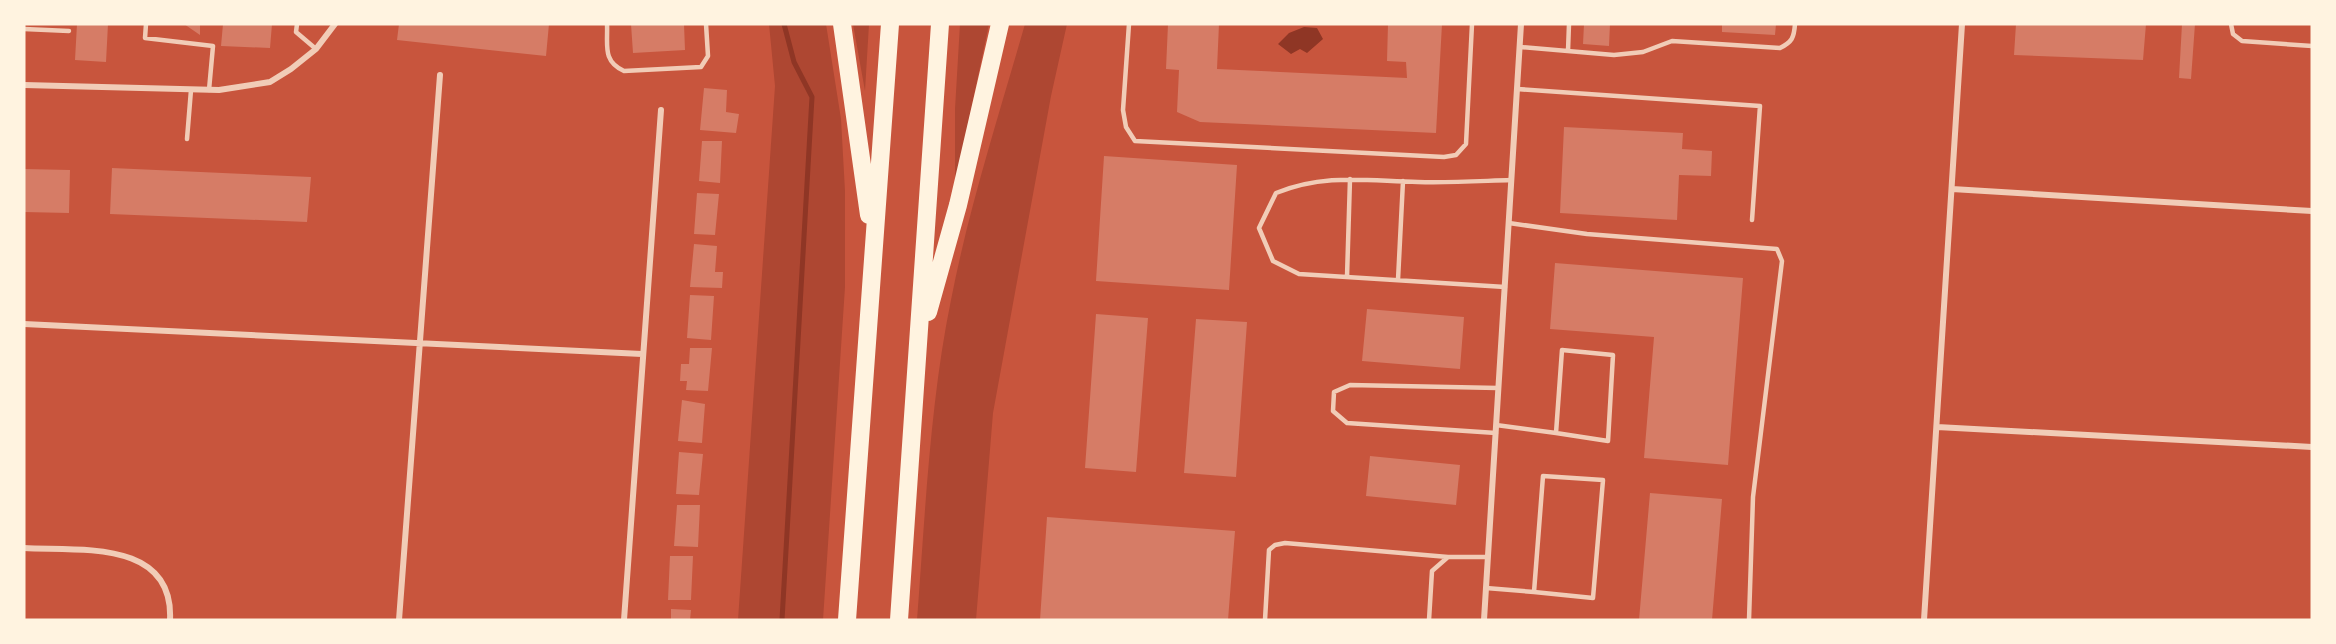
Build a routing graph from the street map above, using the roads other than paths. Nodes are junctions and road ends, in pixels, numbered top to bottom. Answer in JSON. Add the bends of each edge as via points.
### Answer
{"nodes":[{"id":1,"x":146,"y":24,"type":"edge"},
{"id":2,"x":297,"y":24,"type":"edge"},
{"id":3,"x":335,"y":24,"type":"edge"},
{"id":4,"x":607,"y":24,"type":"edge"},
{"id":5,"x":706,"y":24,"type":"edge"},
{"id":6,"x":842,"y":24,"type":"edge"},
{"id":7,"x":890,"y":24,"type":"edge"},
{"id":8,"x":940,"y":24,"type":"edge"},
{"id":9,"x":1000,"y":24,"type":"edge"},
{"id":10,"x":1129,"y":24,"type":"edge"},
{"id":11,"x":1472,"y":24,"type":"edge"},
{"id":12,"x":1521,"y":24,"type":"edge"},
{"id":13,"x":1569,"y":24,"type":"edge"},
{"id":14,"x":1795,"y":24,"type":"edge"},
{"id":15,"x":1962,"y":24,"type":"edge"},
{"id":16,"x":2231,"y":24,"type":"edge"},
{"id":17,"x":24,"y":29,"type":"edge"},
{"id":18,"x":69,"y":31,"type":"dead end"},
{"id":19,"x":2312,"y":46,"type":"edge"},
{"id":20,"x":1520,"y":47,"type":"junction"},
{"id":21,"x":316,"y":49,"type":"junction"},
{"id":22,"x":1568,"y":51,"type":"junction"},
{"id":23,"x":440,"y":75,"type":"dead end"},
{"id":24,"x":24,"y":85,"type":"edge"},
{"id":25,"x":191,"y":90,"type":"junction"},
{"id":26,"x":210,"y":90,"type":"junction"},
{"id":27,"x":1517,"y":90,"type":"junction"},
{"id":28,"x":661,"y":110,"type":"dead end"},
{"id":29,"x":187,"y":139,"type":"dead end"},
{"id":30,"x":1350,"y":178,"type":"junction"},
{"id":31,"x":1511,"y":180,"type":"junction"},
{"id":32,"x":1403,"y":181,"type":"junction"},
{"id":33,"x":1952,"y":189,"type":"junction"},
{"id":34,"x":2312,"y":211,"type":"edge"},
{"id":35,"x":1752,"y":220,"type":"dead end"},
{"id":36,"x":1509,"y":223,"type":"junction"},
{"id":37,"x":873,"y":251,"type":"junction"},
{"id":38,"x":1347,"y":277,"type":"junction"},
{"id":39,"x":1398,"y":280,"type":"junction"},
{"id":40,"x":1505,"y":287,"type":"junction"},
{"id":41,"x":24,"y":324,"type":"edge"},
{"id":42,"x":420,"y":343,"type":"junction"},
{"id":43,"x":918,"y":348,"type":"junction"},
{"id":44,"x":642,"y":354,"type":"junction"},
{"id":45,"x":1498,"y":388,"type":"junction"},
{"id":46,"x":1936,"y":427,"type":"junction"},
{"id":47,"x":1496,"y":429,"type":"junction"},
{"id":48,"x":1556,"y":434,"type":"junction"},
{"id":49,"x":2312,"y":447,"type":"edge"},
{"id":50,"x":24,"y":548,"type":"edge"},
{"id":51,"x":1448,"y":557,"type":"junction"},
{"id":52,"x":1488,"y":557,"type":"junction"},
{"id":53,"x":1486,"y":588,"type":"junction"},
{"id":54,"x":1534,"y":592,"type":"junction"},
{"id":55,"x":170,"y":620,"type":"edge"},
{"id":56,"x":399,"y":620,"type":"edge"},
{"id":57,"x":624,"y":620,"type":"edge"},
{"id":58,"x":847,"y":620,"type":"edge"},
{"id":59,"x":899,"y":620,"type":"edge"},
{"id":60,"x":1265,"y":620,"type":"edge"},
{"id":61,"x":1429,"y":620,"type":"edge"},
{"id":62,"x":1484,"y":620,"type":"edge"},
{"id":63,"x":1749,"y":620,"type":"edge"},
{"id":64,"x":1924,"y":620,"type":"edge"}],
"edges":[{"from":1,"to":26,"type":"lane","via":[[145,38],[213,45]]},
{"from":2,"to":21,"type":"lane","via":[[296,32]]},
{"from":3,"to":21,"type":"street"},
{"from":4,"to":5,"type":"lane","via":[[608,58],[613,66],[624,71],[700,67],[708,56]]},
{"from":6,"to":37,"type":"highway"},
{"from":7,"to":37,"type":"highway"},
{"from":8,"to":43,"type":"highway"},
{"from":9,"to":43,"type":"highway","via":[[958,205]]},
{"from":10,"to":11,"type":"lane","via":[[1123,110],[1134,141],[1444,157],[1456,155],[1466,144]]},
{"from":12,"to":20,"type":"street"},
{"from":13,"to":22,"type":"lane"},
{"from":14,"to":22,"type":"lane","via":[[1790,43],[1780,48],[1672,41],[1614,55]]},
{"from":15,"to":33,"type":"street"},
{"from":16,"to":19,"type":"lane","via":[[2233,34],[2242,41]]},
{"from":17,"to":18,"type":"lane"},
{"from":20,"to":22,"type":"lane"},
{"from":20,"to":27,"type":"street"},
{"from":21,"to":26,"type":"street","via":[[270,82]]},
{"from":23,"to":42,"type":"street"},
{"from":24,"to":25,"type":"street"},
{"from":25,"to":26,"type":"street"},
{"from":25,"to":29,"type":"lane"},
{"from":27,"to":31,"type":"street"},
{"from":27,"to":35,"type":"lane","via":[[1760,106]]},
{"from":28,"to":44,"type":"street"},
{"from":30,"to":32,"type":"lane"},
{"from":30,"to":38,"type":"lane"},
{"from":30,"to":38,"type":"lane","via":[[1299,183],[1276,193],[1259,228],[1273,261],[1299,274]]},
{"from":31,"to":32,"type":"lane"},
{"from":31,"to":36,"type":"street"},
{"from":32,"to":39,"type":"lane"},
{"from":33,"to":34,"type":"street"},
{"from":33,"to":46,"type":"street"},
{"from":36,"to":40,"type":"street"},
{"from":36,"to":63,"type":"lane","via":[[1587,234],[1777,249],[1782,261],[1753,497]]},
{"from":37,"to":58,"type":"highway"},
{"from":38,"to":39,"type":"lane"},
{"from":39,"to":40,"type":"lane"},
{"from":40,"to":45,"type":"street"},
{"from":41,"to":42,"type":"street"},
{"from":42,"to":44,"type":"street"},
{"from":42,"to":56,"type":"street"},
{"from":43,"to":59,"type":"highway"},
{"from":44,"to":57,"type":"street"},
{"from":45,"to":47,"type":"street"},
{"from":45,"to":47,"type":"lane","via":[[1350,385],[1334,392],[1333,411],[1347,423]]},
{"from":46,"to":49,"type":"street"},
{"from":46,"to":64,"type":"street"},
{"from":47,"to":48,"type":"lane"},
{"from":47,"to":52,"type":"street"},
{"from":48,"to":48,"type":"lane","via":[[1562,350],[1614,355],[1608,441]]},
{"from":50,"to":55,"type":"street","via":[[125,555],[140,561],[157,575],[169,594]]},
{"from":51,"to":52,"type":"lane"},
{"from":51,"to":60,"type":"lane","via":[[1275,545],[1269,550]]},
{"from":51,"to":61,"type":"lane","via":[[1432,571]]},
{"from":52,"to":53,"type":"street"},
{"from":53,"to":54,"type":"lane"},
{"from":53,"to":62,"type":"street"},
{"from":54,"to":54,"type":"lane","via":[[1543,476],[1603,480],[1593,598]]}]}
